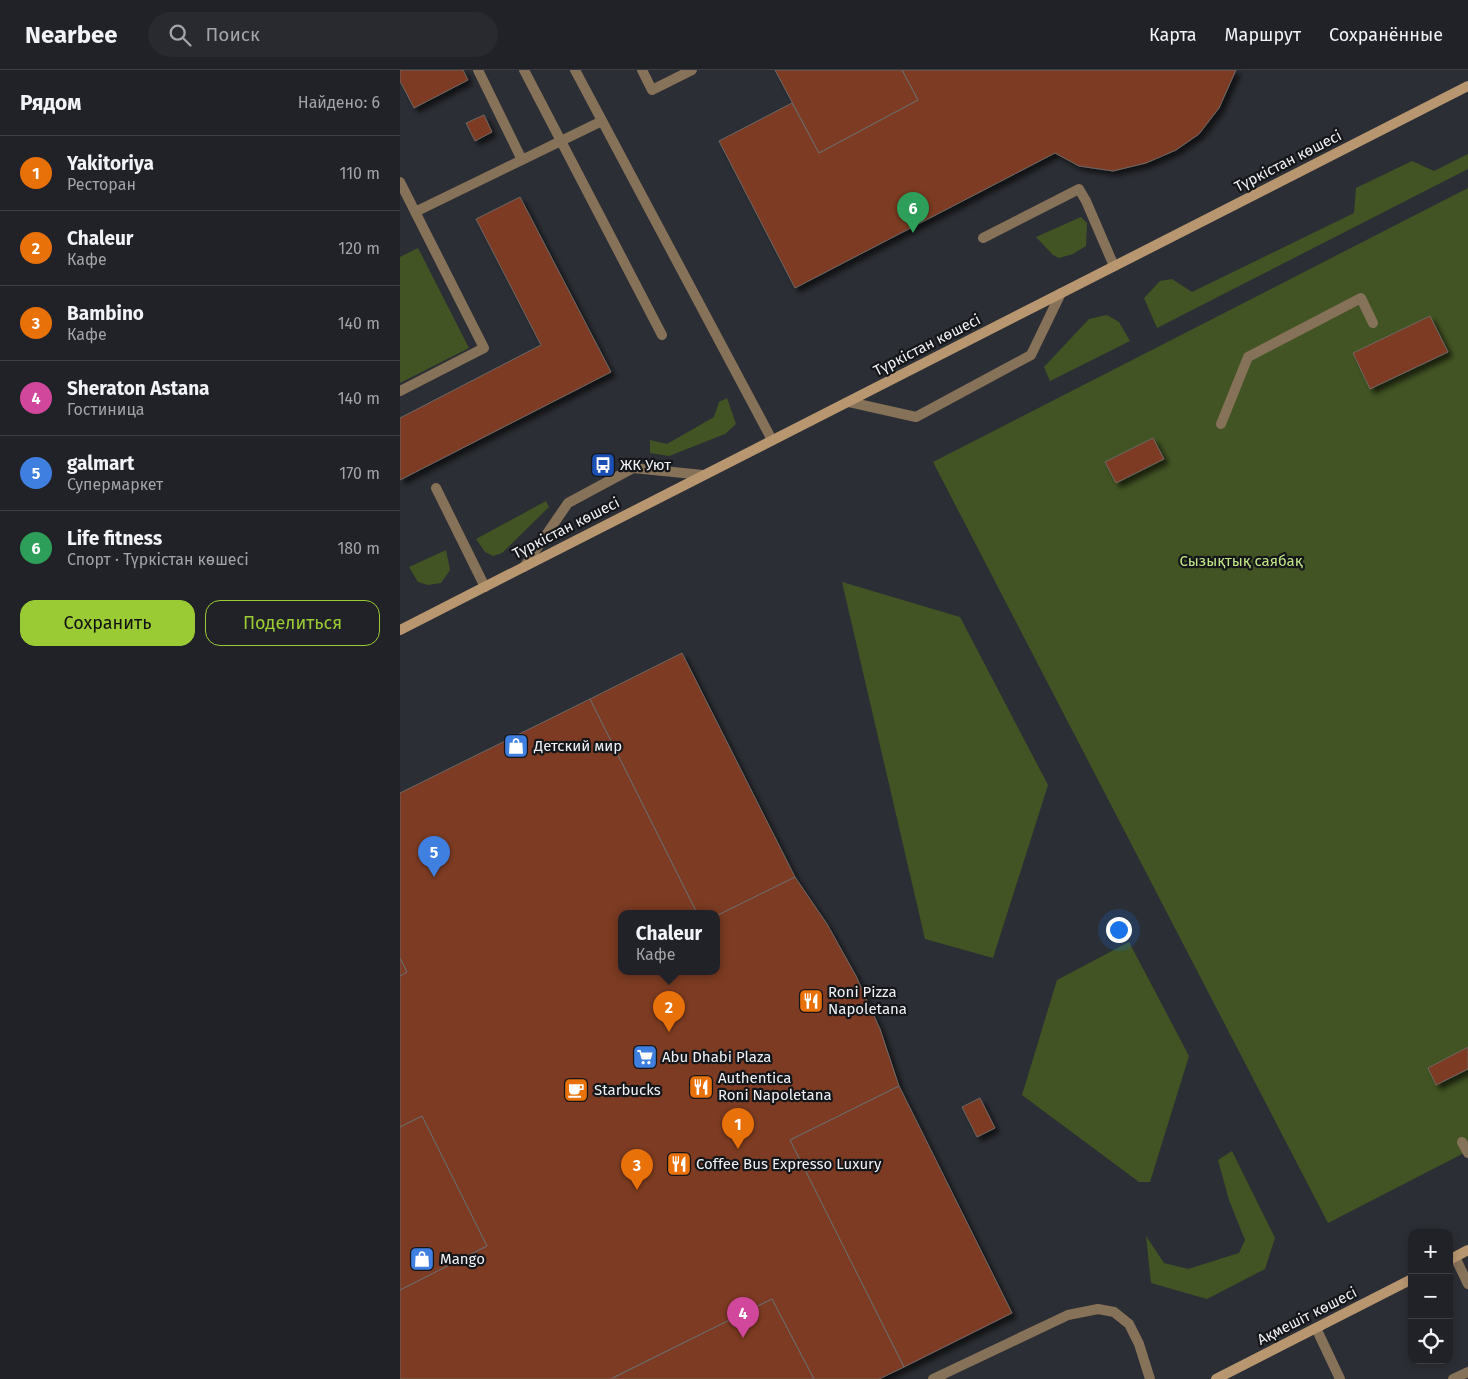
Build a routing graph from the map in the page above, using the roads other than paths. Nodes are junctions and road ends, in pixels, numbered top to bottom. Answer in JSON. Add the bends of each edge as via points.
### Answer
{"nodes":[{"id":1,"x":478,"y":70,"type":"edge"},
{"id":2,"x":524,"y":70,"type":"edge"},
{"id":3,"x":575,"y":70,"type":"edge"},
{"id":4,"x":642,"y":70,"type":"edge"},
{"id":5,"x":692,"y":70,"type":"edge"},
{"id":6,"x":1468,"y":86,"type":"edge"},
{"id":7,"x":602,"y":121,"type":"junction"},
{"id":8,"x":561,"y":141,"type":"junction"},
{"id":9,"x":522,"y":160,"type":"junction"},
{"id":10,"x":400,"y":182,"type":"edge"},
{"id":11,"x":415,"y":212,"type":"junction"},
{"id":12,"x":983,"y":238,"type":"dead end"},
{"id":13,"x":1114,"y":266,"type":"junction"},
{"id":14,"x":1061,"y":293,"type":"junction"},
{"id":15,"x":1373,"y":324,"type":"dead end"},
{"id":16,"x":662,"y":335,"type":"dead end"},
{"id":17,"x":400,"y":391,"type":"edge"},
{"id":18,"x":849,"y":402,"type":"junction"},
{"id":19,"x":1221,"y":424,"type":"dead end"},
{"id":20,"x":772,"y":440,"type":"junction"},
{"id":21,"x":703,"y":475,"type":"junction"},
{"id":22,"x":436,"y":488,"type":"dead end"},
{"id":23,"x":524,"y":567,"type":"junction"},
{"id":24,"x":484,"y":587,"type":"junction"},
{"id":25,"x":400,"y":630,"type":"edge"},
{"id":26,"x":1462,"y":1142,"type":"dead end"},
{"id":27,"x":1468,"y":1153,"type":"edge"},
{"id":28,"x":1468,"y":1250,"type":"edge"},
{"id":29,"x":1453,"y":1258,"type":"edge"},
{"id":30,"x":1453,"y":1260,"type":"edge"},
{"id":31,"x":1408,"y":1281,"type":"edge"},
{"id":32,"x":1468,"y":1284,"type":"edge"},
{"id":33,"x":1316,"y":1328,"type":"junction"},
{"id":34,"x":1468,"y":1372,"type":"edge"},
{"id":35,"x":933,"y":1379,"type":"edge"},
{"id":36,"x":1150,"y":1379,"type":"edge"},
{"id":37,"x":1216,"y":1379,"type":"edge"},
{"id":38,"x":1340,"y":1379,"type":"edge"},
{"id":39,"x":1453,"y":1379,"type":"edge"}],
"edges":[{"from":1,"to":9,"type":"lane"},
{"from":2,"to":8,"type":"lane"},
{"from":3,"to":7,"type":"lane"},
{"from":4,"to":5,"type":"lane","via":[[652,90]]},
{"from":6,"to":13,"type":"main road","name":"Түркістан көшесі"},
{"from":7,"to":8,"type":"lane"},
{"from":7,"to":20,"type":"lane"},
{"from":8,"to":9,"type":"lane"},
{"from":8,"to":16,"type":"lane"},
{"from":9,"to":11,"type":"lane"},
{"from":10,"to":11,"type":"lane"},
{"from":11,"to":17,"type":"lane","via":[[484,348]]},
{"from":12,"to":13,"type":"lane","via":[[1078,189]]},
{"from":13,"to":14,"type":"main road","name":"Түркістан көшесі"},
{"from":14,"to":18,"type":"main road","name":"Түркістан көшесі"},
{"from":14,"to":18,"type":"lane","via":[[1031,355],[916,417]]},
{"from":15,"to":19,"type":"lane","via":[[1361,298],[1248,357]]},
{"from":18,"to":20,"type":"main road","name":"Түркістан көшесі"},
{"from":20,"to":21,"type":"main road","name":"Түркістан көшесі"},
{"from":21,"to":23,"type":"main road","name":"Түркістан көшесі"},
{"from":21,"to":23,"type":"lane","via":[[633,468],[568,503]]},
{"from":22,"to":24,"type":"lane"},
{"from":23,"to":24,"type":"main road","name":"Түркістан көшесі"},
{"from":24,"to":25,"type":"main road","name":"Түркістан көшесі"},
{"from":26,"to":27,"type":"lane"},
{"from":28,"to":29,"type":"main road"},
{"from":30,"to":32,"type":"lane"},
{"from":31,"to":33,"type":"main road","name":"Ақмешіт көшесі"},
{"from":33,"to":37,"type":"main road","name":"Ақмешіт көшесі"},
{"from":33,"to":38,"type":"lane"},
{"from":34,"to":39,"type":"lane"},
{"from":35,"to":36,"type":"lane","via":[[1068,1315],[1098,1308],[1114,1312],[1129,1324],[1140,1344]]}]}
